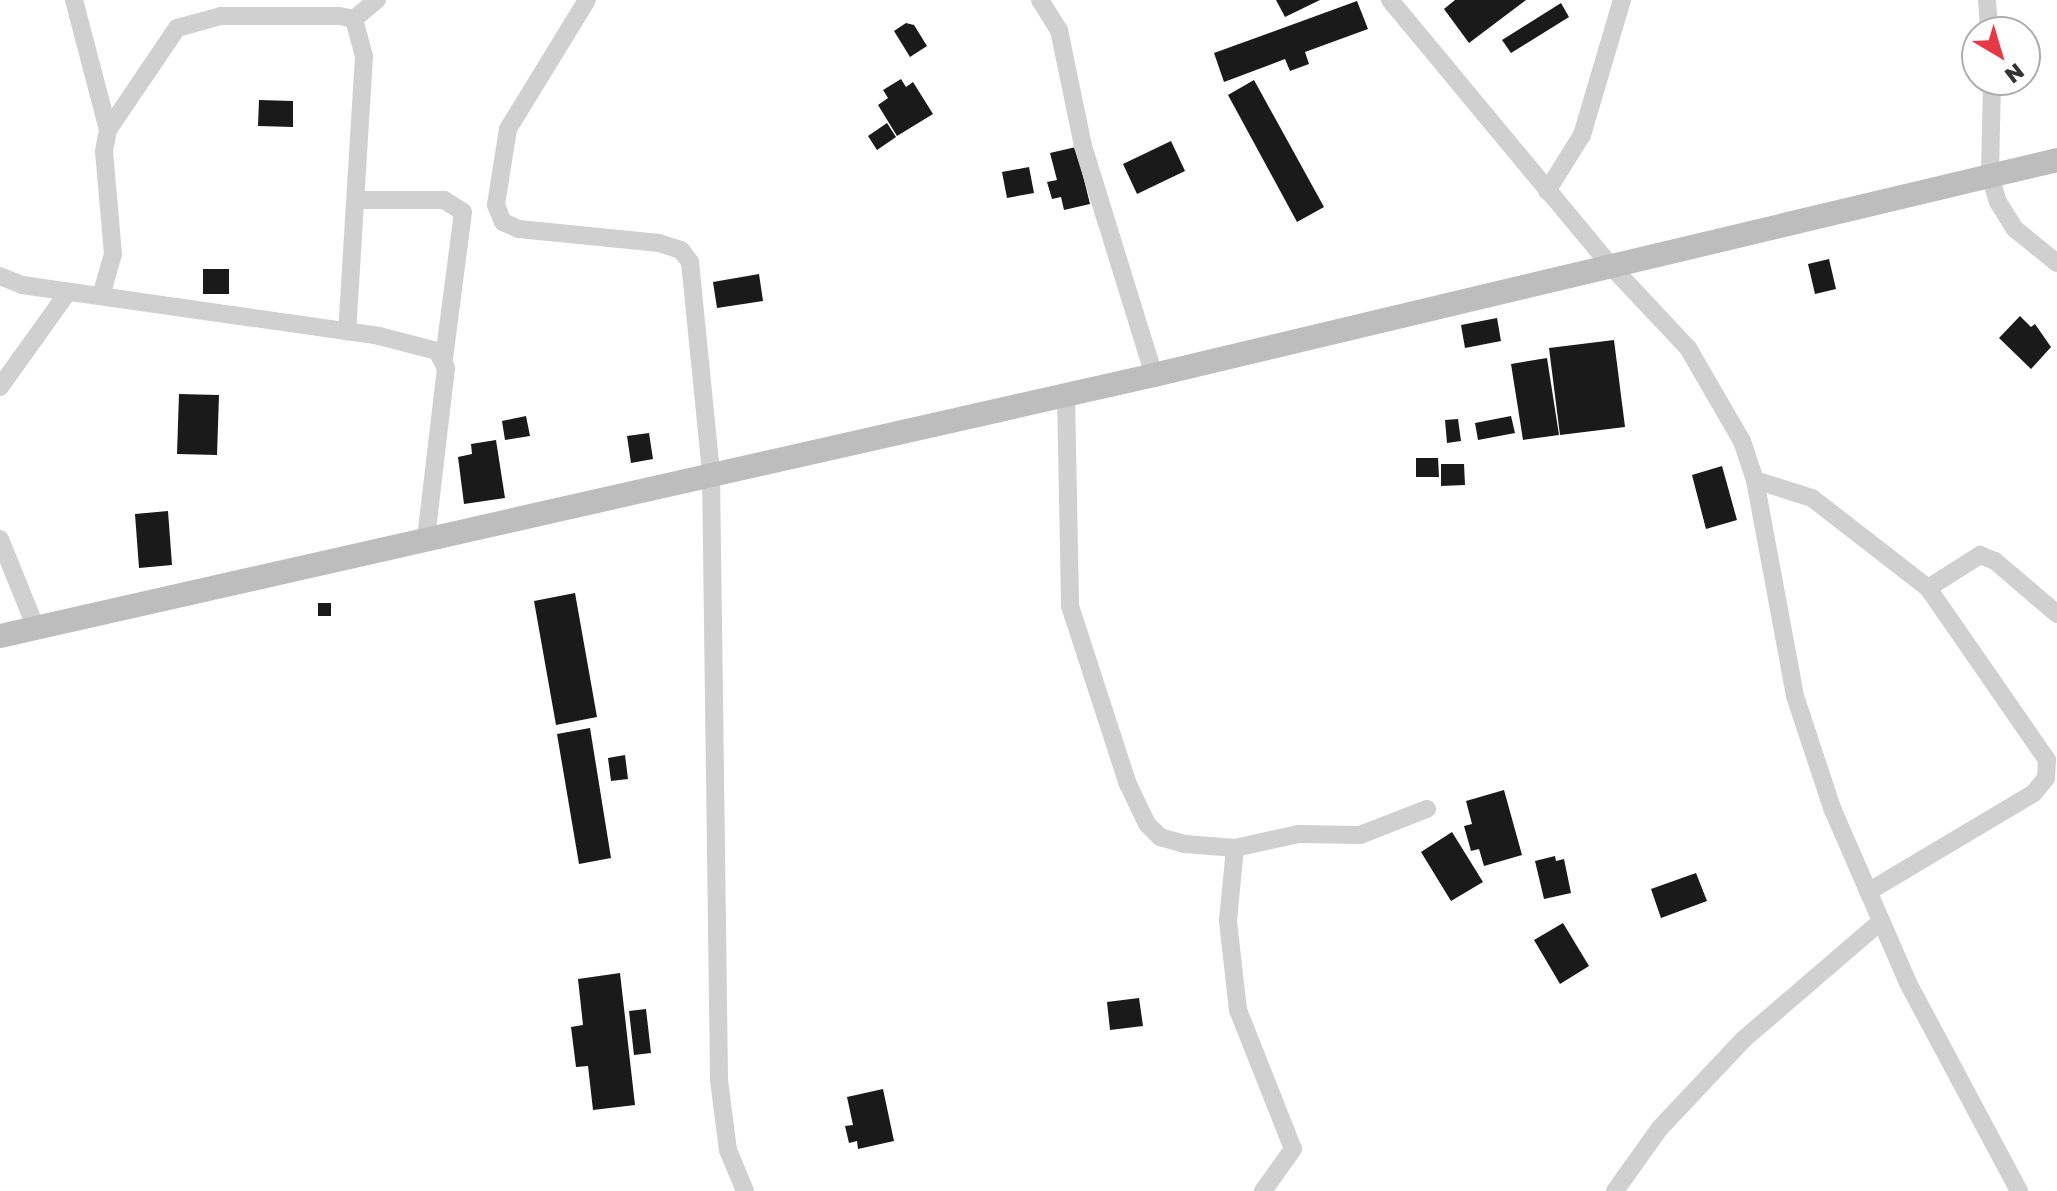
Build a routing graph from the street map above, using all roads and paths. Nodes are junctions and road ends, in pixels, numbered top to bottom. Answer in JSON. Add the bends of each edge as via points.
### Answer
{"nodes":[{"id":1,"x":74,"y":0,"type":"edge"},
{"id":2,"x":377,"y":0,"type":"edge"},
{"id":3,"x":587,"y":0,"type":"edge"},
{"id":4,"x":1040,"y":0,"type":"edge"},
{"id":5,"x":1390,"y":0,"type":"edge"},
{"id":6,"x":1622,"y":0,"type":"edge"},
{"id":7,"x":354,"y":19,"type":"junction"},
{"id":8,"x":1992,"y":96,"type":"edge"},
{"id":9,"x":108,"y":130,"type":"junction"},
{"id":10,"x":2057,"y":160,"type":"edge"},
{"id":11,"x":1990,"y":176,"type":"junction"},
{"id":12,"x":1547,"y":191,"type":"junction"},
{"id":13,"x":358,"y":200,"type":"junction"},
{"id":14,"x":2057,"y":263,"type":"edge"},
{"id":15,"x":1610,"y":265,"type":"junction"},
{"id":16,"x":0,"y":276,"type":"edge"},
{"id":17,"x":68,"y":292,"type":"junction"},
{"id":18,"x":101,"y":296,"type":"junction"},
{"id":19,"x":347,"y":331,"type":"junction"},
{"id":20,"x":444,"y":359,"type":"junction"},
{"id":21,"x":1154,"y":375,"type":"junction"},
{"id":22,"x":0,"y":387,"type":"edge"},
{"id":23,"x":1066,"y":394,"type":"junction"},
{"id":24,"x":711,"y":473,"type":"junction"},
{"id":25,"x":1755,"y":480,"type":"junction"},
{"id":26,"x":426,"y":538,"type":"junction"},
{"id":27,"x":0,"y":539,"type":"edge"},
{"id":28,"x":1928,"y":588,"type":"junction"},
{"id":29,"x":2057,"y":614,"type":"edge"},
{"id":30,"x":36,"y":628,"type":"junction"},
{"id":31,"x":0,"y":636,"type":"edge"},
{"id":32,"x":1427,"y":809,"type":"dead end"},
{"id":33,"x":1235,"y":848,"type":"junction"},
{"id":34,"x":1868,"y":892,"type":"junction"},
{"id":35,"x":1881,"y":921,"type":"junction"},
{"id":36,"x":745,"y":1191,"type":"edge"},
{"id":37,"x":1263,"y":1191,"type":"edge"},
{"id":38,"x":1615,"y":1191,"type":"edge"},
{"id":39,"x":2019,"y":1191,"type":"edge"}],
"edges":[{"from":1,"to":9,"type":"street"},
{"from":2,"to":7,"type":"street"},
{"from":3,"to":24,"type":"street","via":[[508,129],[497,178],[497,213],[519,229],[659,243],[681,250],[690,262]]},
{"from":4,"to":21,"type":"street","via":[[1059,30],[1083,146]]},
{"from":5,"to":12,"type":"street"},
{"from":6,"to":12,"type":"street","via":[[1582,135]]},
{"from":7,"to":9,"type":"street","via":[[221,16],[189,22],[177,28],[150,62]]},
{"from":7,"to":13,"type":"street","via":[[364,56]]},
{"from":8,"to":11,"type":"street"},
{"from":9,"to":18,"type":"street","via":[[104,151],[113,254]]},
{"from":10,"to":11,"type":"main road"},
{"from":11,"to":14,"type":"street","via":[[2015,229]]},
{"from":11,"to":15,"type":"main road"},
{"from":12,"to":15,"type":"street"},
{"from":13,"to":19,"type":"street"},
{"from":13,"to":20,"type":"street","via":[[444,200],[463,212]]},
{"from":15,"to":21,"type":"main road"},
{"from":15,"to":25,"type":"street","via":[[1688,348],[1742,441]]},
{"from":16,"to":17,"type":"street"},
{"from":17,"to":18,"type":"street"},
{"from":17,"to":22,"type":"street"},
{"from":18,"to":19,"type":"street"},
{"from":19,"to":20,"type":"street","via":[[437,351]]},
{"from":20,"to":26,"type":"street"},
{"from":21,"to":23,"type":"main road"},
{"from":23,"to":24,"type":"main road"},
{"from":23,"to":33,"type":"street","via":[[1070,606],[1128,784],[1147,824],[1160,837]]},
{"from":24,"to":26,"type":"main road"},
{"from":24,"to":36,"type":"street","via":[[719,1080],[728,1150]]},
{"from":25,"to":28,"type":"street","via":[[1812,498]]},
{"from":25,"to":34,"type":"street","via":[[1795,696],[1832,808]]},
{"from":26,"to":30,"type":"main road"},
{"from":27,"to":30,"type":"street"},
{"from":28,"to":29,"type":"street","via":[[1980,555],[1995,561]]},
{"from":28,"to":34,"type":"street","via":[[2047,760],[2046,778],[2034,793]]},
{"from":30,"to":31,"type":"main road"},
{"from":32,"to":33,"type":"street","via":[[1360,835],[1298,834]]},
{"from":33,"to":37,"type":"street","via":[[1228,921],[1238,1010],[1291,1132],[1293,1149]]},
{"from":34,"to":35,"type":"street"},
{"from":35,"to":38,"type":"street","via":[[1744,1039],[1660,1128]]},
{"from":35,"to":39,"type":"street","via":[[1997,1158]]}]}
